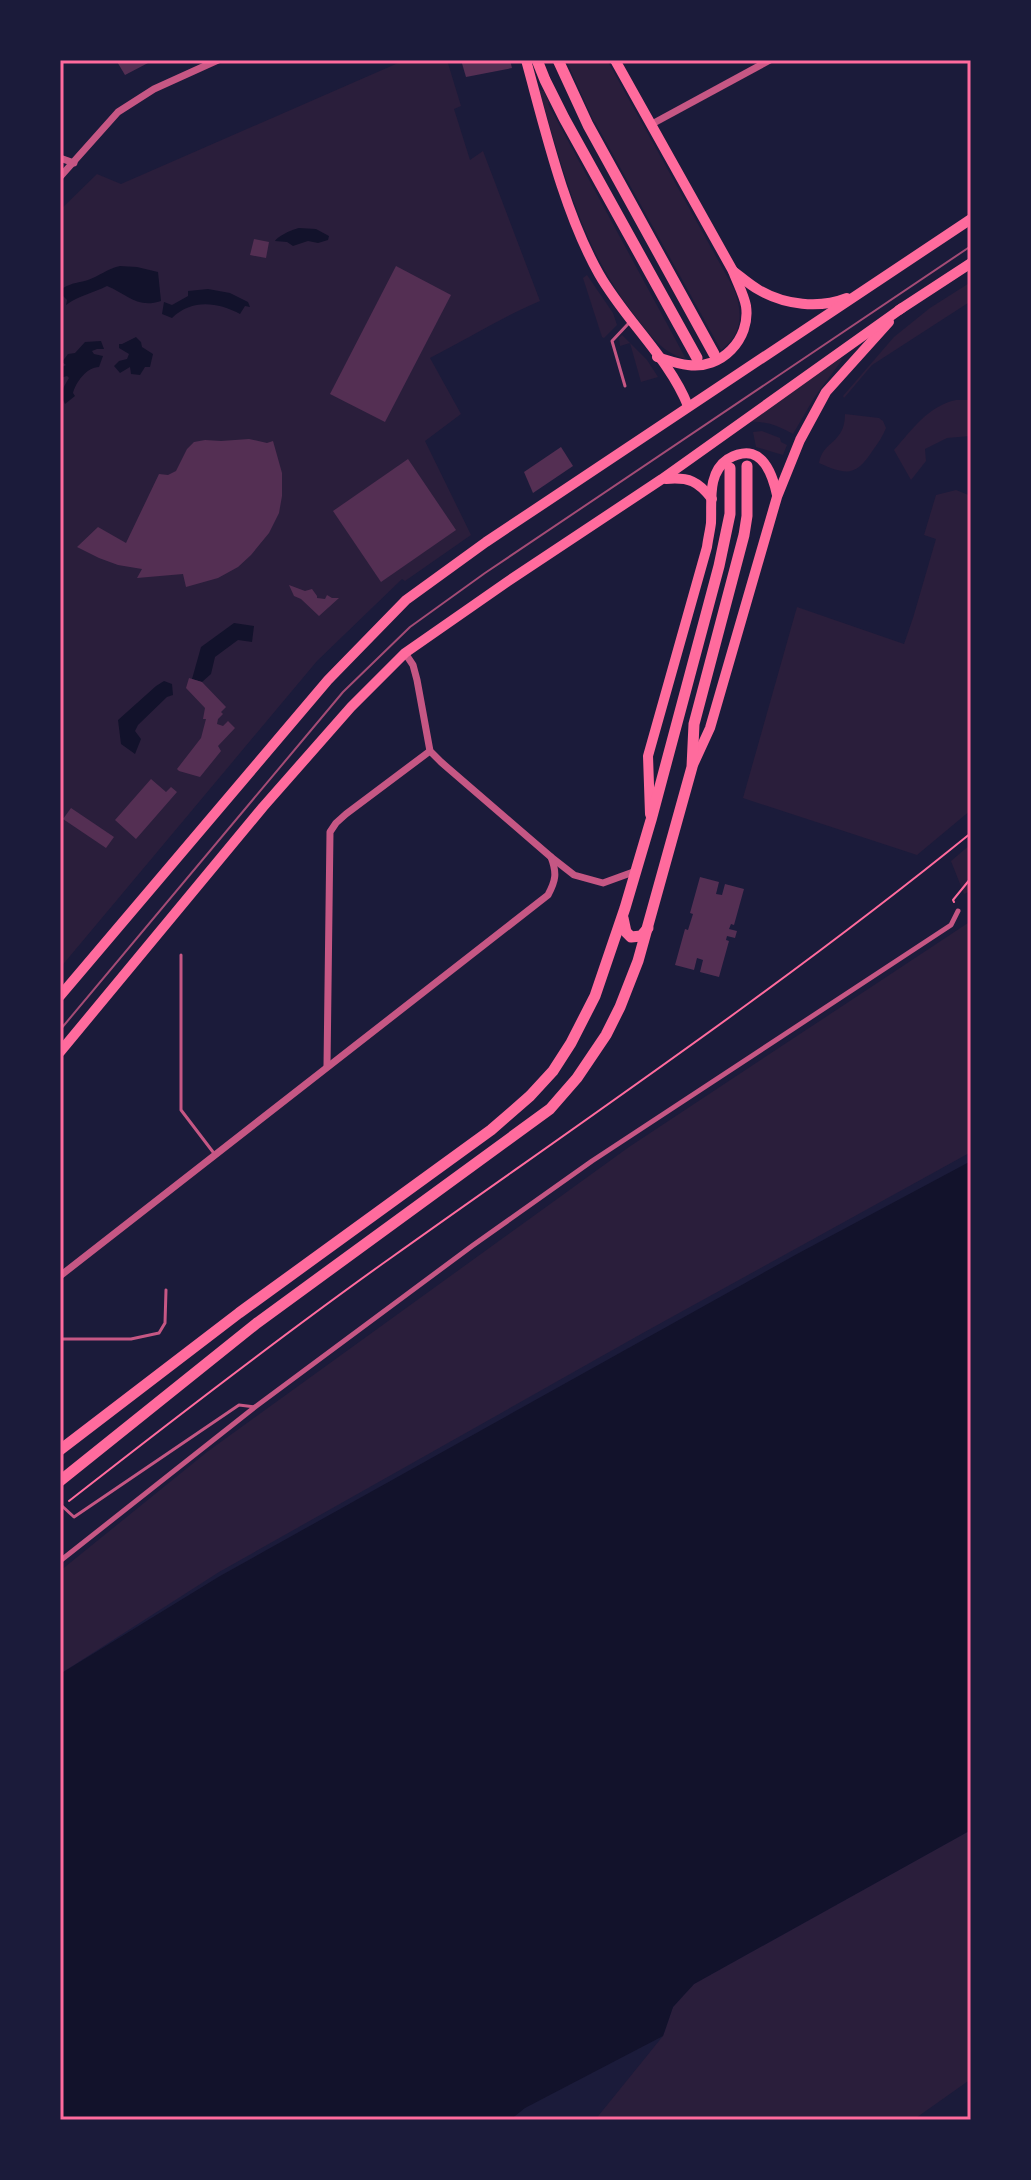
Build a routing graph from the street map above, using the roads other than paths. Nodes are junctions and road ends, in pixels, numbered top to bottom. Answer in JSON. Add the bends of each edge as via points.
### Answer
{"nodes":[{"id":1,"x":218,"y":60,"type":"edge"},
{"id":2,"x":526,"y":60,"type":"edge"},
{"id":3,"x":537,"y":60,"type":"edge"},
{"id":4,"x":558,"y":60,"type":"edge"},
{"id":5,"x":615,"y":60,"type":"edge"},
{"id":6,"x":770,"y":60,"type":"edge"},
{"id":7,"x":652,"y":124,"type":"junction"},
{"id":8,"x":60,"y":158,"type":"edge"},
{"id":9,"x":74,"y":163,"type":"junction"},
{"id":10,"x":60,"y":177,"type":"edge"},
{"id":11,"x":971,"y":219,"type":"edge"},
{"id":12,"x":971,"y":263,"type":"edge"},
{"id":13,"x":733,"y":271,"type":"junction"},
{"id":14,"x":860,"y":293,"type":"junction"},
{"id":15,"x":902,"y":308,"type":"junction"},
{"id":16,"x":631,"y":321,"type":"junction"},
{"id":17,"x":714,"y":354,"type":"dead end"},
{"id":18,"x":657,"y":357,"type":"junction"},
{"id":19,"x":697,"y":358,"type":"dead end"},
{"id":20,"x":625,"y":386,"type":"dead end"},
{"id":21,"x":688,"y":406,"type":"junction"},
{"id":22,"x":747,"y":466,"type":"dead end"},
{"id":23,"x":730,"y":468,"type":"dead end"},
{"id":24,"x":662,"y":479,"type":"junction"},
{"id":25,"x":777,"y":497,"type":"junction"},
{"id":26,"x":712,"y":499,"type":"junction"},
{"id":27,"x":405,"y":653,"type":"junction"},
{"id":28,"x":430,"y":751,"type":"junction"},
{"id":29,"x":692,"y":767,"type":"junction"},
{"id":30,"x":651,"y":820,"type":"junction"},
{"id":31,"x":551,"y":857,"type":"junction"},
{"id":32,"x":636,"y":871,"type":"junction"},
{"id":33,"x":625,"y":908,"type":"junction"},
{"id":34,"x":958,"y":911,"type":"road end"},
{"id":35,"x":648,"y":927,"type":"junction"},
{"id":36,"x":181,"y":955,"type":"dead end"},
{"id":37,"x":60,"y":996,"type":"edge"},
{"id":38,"x":60,"y":1052,"type":"edge"},
{"id":39,"x":327,"y":1066,"type":"junction"},
{"id":40,"x":215,"y":1155,"type":"junction"},
{"id":41,"x":60,"y":1276,"type":"edge"},
{"id":42,"x":166,"y":1290,"type":"dead end"},
{"id":43,"x":60,"y":1339,"type":"edge"},
{"id":44,"x":255,"y":1407,"type":"junction"},
{"id":45,"x":60,"y":1450,"type":"edge"},
{"id":46,"x":60,"y":1481,"type":"edge"},
{"id":47,"x":62,"y":1506,"type":"road end"},
{"id":48,"x":60,"y":1561,"type":"edge"}],
"edges":[{"from":1,"to":9,"type":"street","via":[[118,112]]},
{"from":2,"to":16,"type":"main road","via":[[581,235]]},
{"from":3,"to":19,"type":"main road"},
{"from":4,"to":17,"type":"main road"},
{"from":5,"to":7,"type":"main road"},
{"from":6,"to":7,"type":"street"},
{"from":7,"to":13,"type":"main road"},
{"from":8,"to":9,"type":"street"},
{"from":9,"to":10,"type":"street"},
{"from":11,"to":14,"type":"main road"},
{"from":12,"to":15,"type":"main road"},
{"from":13,"to":14,"type":"main road","via":[[760,291],[791,303],[841,301]]},
{"from":13,"to":18,"type":"main road","via":[[747,320],[732,349],[706,365]]},
{"from":14,"to":21,"type":"main road"},
{"from":15,"to":24,"type":"main road"},
{"from":15,"to":25,"type":"main road","via":[[826,392]]},
{"from":16,"to":18,"type":"main road"},
{"from":16,"to":20,"type":"lane","via":[[612,341]]},
{"from":18,"to":21,"type":"main road"},
{"from":21,"to":37,"type":"main road","via":[[455,563],[390,615],[318,692]]},
{"from":22,"to":29,"type":"main road","via":[[744,535],[694,724]]},
{"from":23,"to":30,"type":"main road","via":[[730,514],[722,555]]},
{"from":24,"to":26,"type":"main road","via":[[690,480]]},
{"from":24,"to":27,"type":"main road"},
{"from":25,"to":26,"type":"main road","via":[[762,460],[743,454],[716,471]]},
{"from":25,"to":29,"type":"main road","via":[[710,728]]},
{"from":26,"to":30,"type":"main road","via":[[707,547],[648,756]]},
{"from":27,"to":28,"type":"street","via":[[417,680]]},
{"from":27,"to":38,"type":"main road","via":[[263,807]]},
{"from":28,"to":31,"type":"street"},
{"from":28,"to":39,"type":"street","via":[[330,832]]},
{"from":29,"to":35,"type":"main road"},
{"from":30,"to":32,"type":"main road"},
{"from":31,"to":32,"type":"street","via":[[574,875],[603,883]]},
{"from":31,"to":39,"type":"street","via":[[556,872],[548,895]]},
{"from":32,"to":33,"type":"main road"},
{"from":33,"to":35,"type":"main road","via":[[623,922],[631,937],[641,936]]},
{"from":33,"to":45,"type":"main road","via":[[595,996],[553,1071],[530,1096]]},
{"from":34,"to":44,"type":"street","via":[[951,925],[592,1161]]},
{"from":35,"to":46,"type":"main road","via":[[606,1035],[550,1109],[257,1323]]},
{"from":36,"to":40,"type":"lane","via":[[181,1110]]},
{"from":39,"to":40,"type":"street"},
{"from":40,"to":41,"type":"street"},
{"from":42,"to":43,"type":"lane","via":[[165,1323],[159,1333],[131,1339]]},
{"from":44,"to":47,"type":"lane","via":[[239,1405],[74,1517]]},
{"from":44,"to":48,"type":"street"}]}
